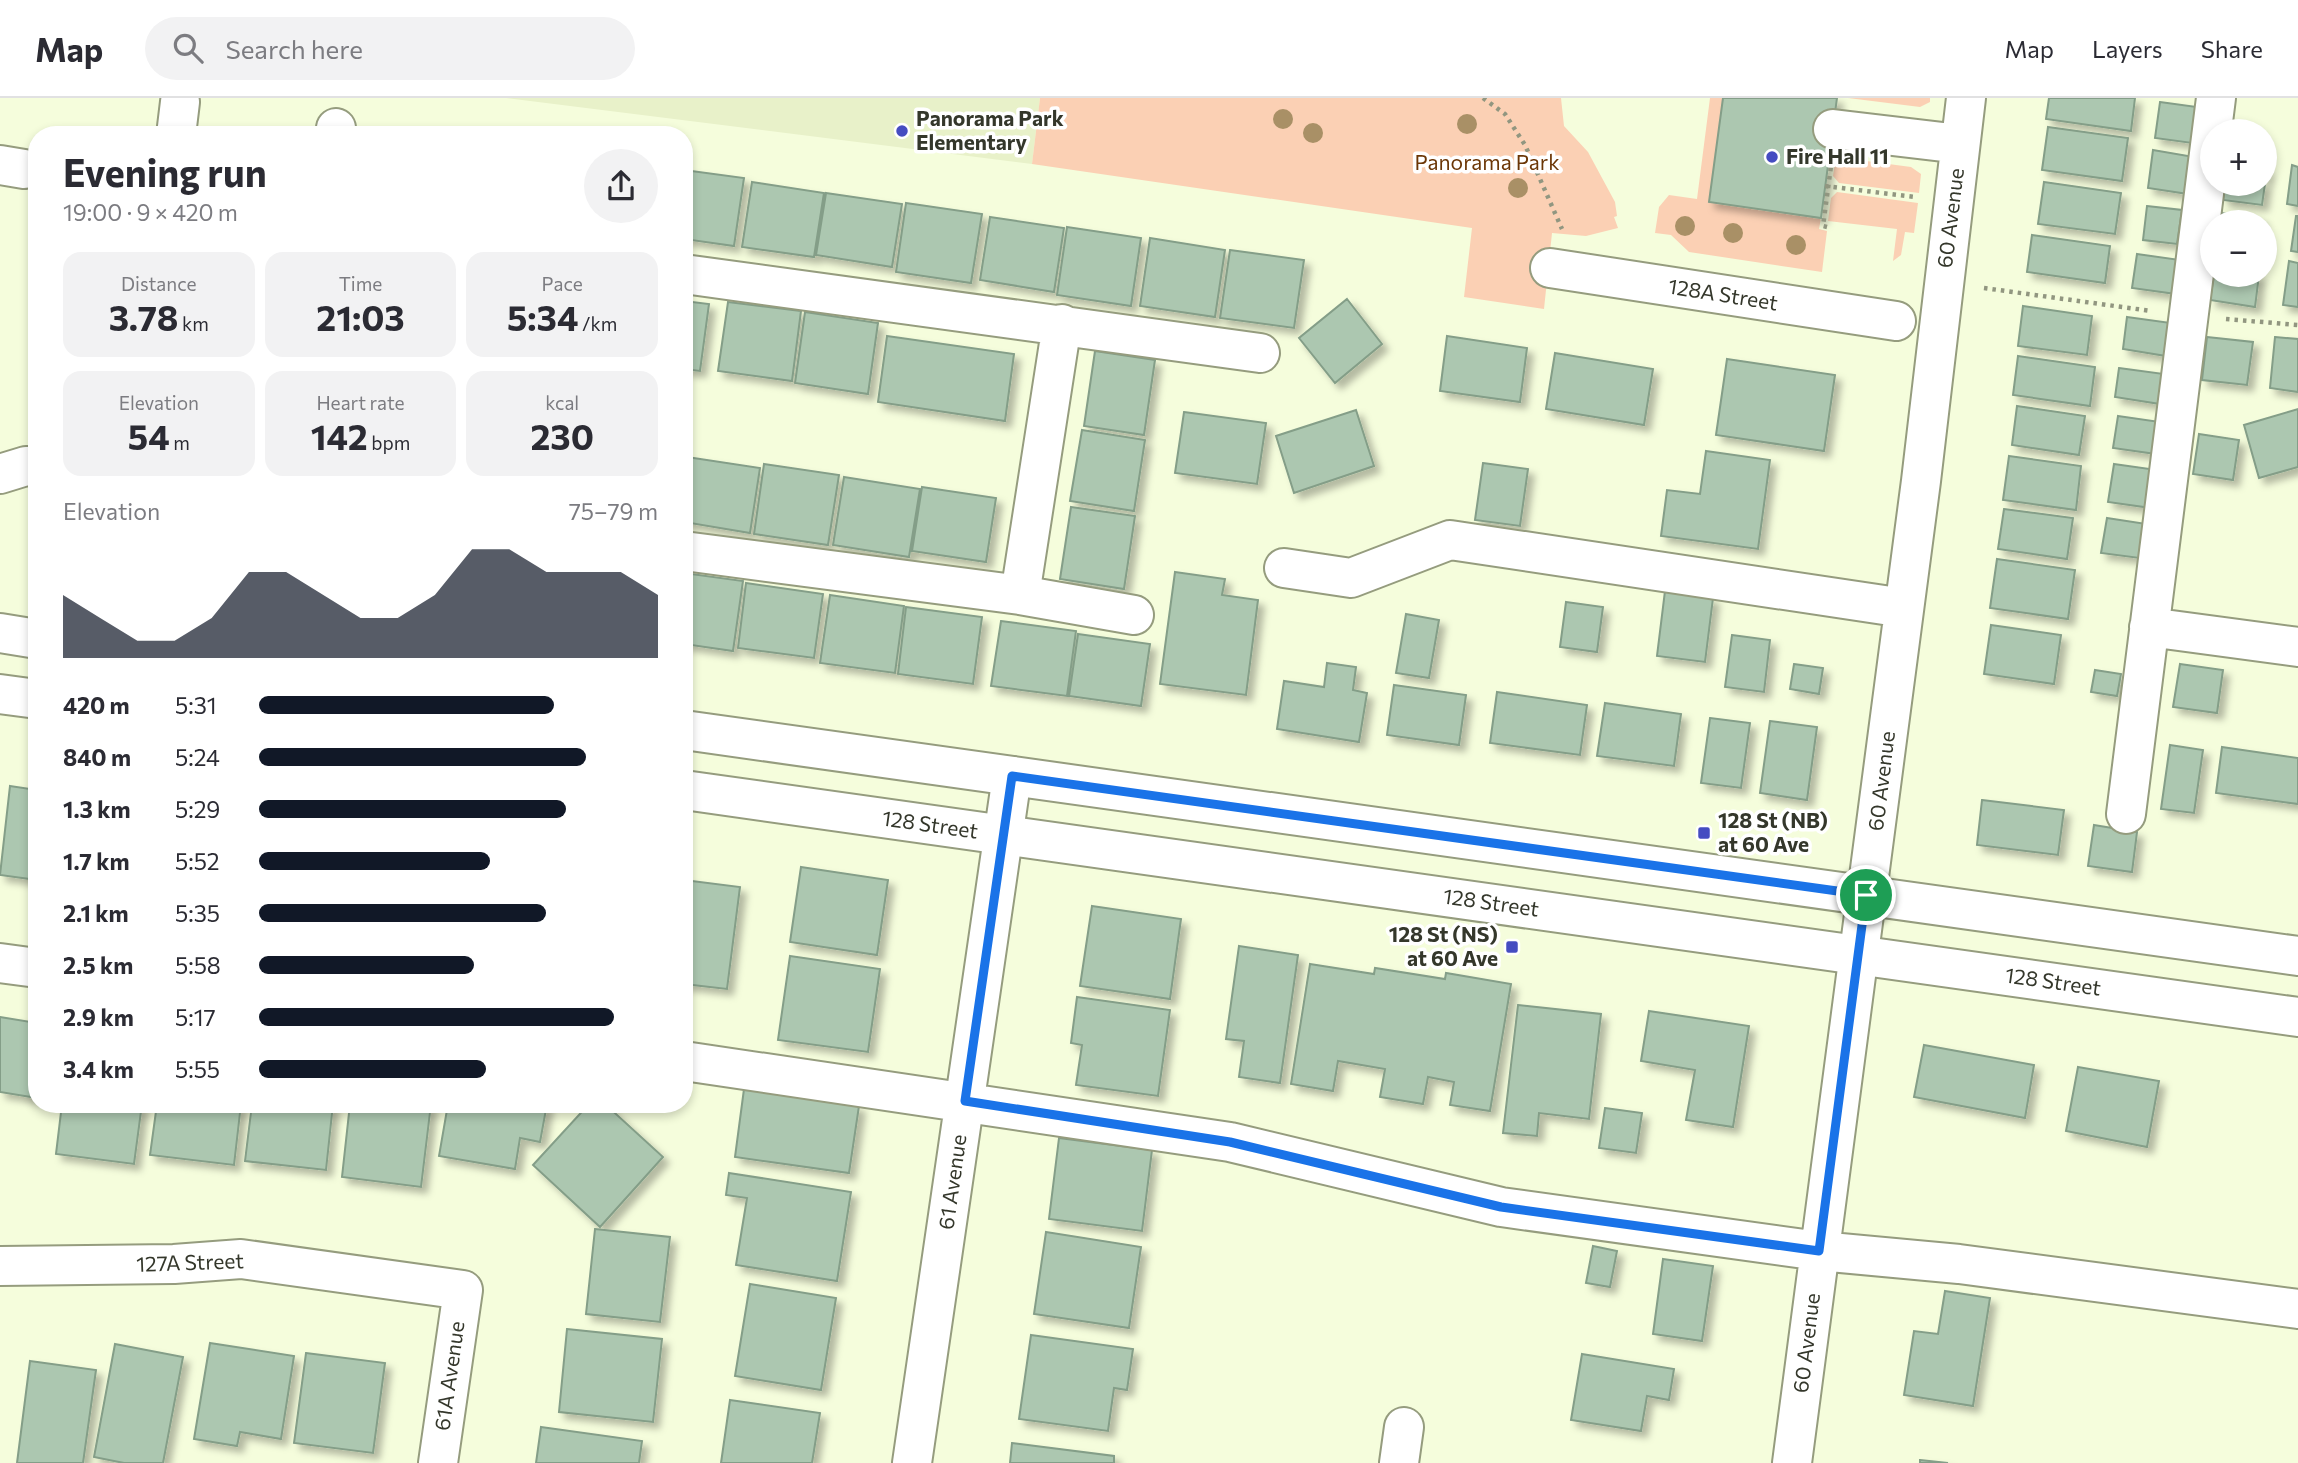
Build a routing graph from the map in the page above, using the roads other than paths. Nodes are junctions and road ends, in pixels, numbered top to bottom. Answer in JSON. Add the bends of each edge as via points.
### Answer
{"nodes":[{"id":1,"x":1966,"y":98,"type":"edge"},
{"id":2,"x":2216,"y":98,"type":"edge"},
{"id":3,"x":1835,"y":129,"type":"road end"},
{"id":4,"x":1960,"y":144,"type":"junction"},
{"id":5,"x":1557,"y":251,"type":"road end"},
{"id":6,"x":693,"y":275,"type":"edge"},
{"id":7,"x":1896,"y":321,"type":"dead end"},
{"id":8,"x":1062,"y":324,"type":"junction"},
{"id":9,"x":1260,"y":353,"type":"dead end"},
{"id":10,"x":28,"y":466,"type":"edge"},
{"id":11,"x":0,"y":474,"type":"edge"},
{"id":12,"x":693,"y":552,"type":"edge"},
{"id":13,"x":1284,"y":568,"type":"dead end"},
{"id":14,"x":1020,"y":595,"type":"junction"},
{"id":15,"x":1904,"y":608,"type":"junction"},
{"id":16,"x":1134,"y":615,"type":"dead end"},
{"id":17,"x":2149,"y":627,"type":"junction"},
{"id":18,"x":0,"y":634,"type":"edge"},
{"id":19,"x":28,"y":638,"type":"edge"},
{"id":20,"x":2298,"y":647,"type":"edge"},
{"id":21,"x":0,"y":694,"type":"edge"},
{"id":22,"x":28,"y":698,"type":"edge"},
{"id":23,"x":693,"y":731,"type":"edge"},
{"id":24,"x":1012,"y":776,"type":"junction"},
{"id":25,"x":693,"y":791,"type":"edge"},
{"id":26,"x":2126,"y":814,"type":"dead end"},
{"id":27,"x":1003,"y":835,"type":"junction"},
{"id":28,"x":1866,"y":895,"type":"junction"},
{"id":29,"x":1858,"y":955,"type":"junction"},
{"id":30,"x":2298,"y":956,"type":"edge"},
{"id":31,"x":0,"y":963,"type":"edge"},
{"id":32,"x":28,"y":967,"type":"edge"},
{"id":33,"x":2298,"y":1017,"type":"edge"},
{"id":34,"x":693,"y":1062,"type":"edge"},
{"id":35,"x":965,"y":1101,"type":"junction"},
{"id":36,"x":1819,"y":1251,"type":"junction"},
{"id":37,"x":0,"y":1266,"type":"edge"},
{"id":38,"x":463,"y":1290,"type":"joint"},
{"id":39,"x":2298,"y":1309,"type":"edge"},
{"id":40,"x":438,"y":1463,"type":"edge"},
{"id":41,"x":912,"y":1463,"type":"edge"},
{"id":42,"x":1792,"y":1463,"type":"edge"}],
"edges":[{"from":1,"to":4,"type":"main road","name":"60 Avenue"},
{"from":2,"to":17,"type":"main road"},
{"from":3,"to":4,"type":"main road"},
{"from":4,"to":15,"type":"main road","name":"60 Avenue"},
{"from":5,"to":7,"type":"main road","name":"128A Street"},
{"from":6,"to":8,"type":"main road"},
{"from":8,"to":9,"type":"main road"},
{"from":8,"to":14,"type":"main road"},
{"from":10,"to":11,"type":"main road"},
{"from":12,"to":14,"type":"main road"},
{"from":13,"to":15,"type":"main road","via":[[1351,578],[1450,540]]},
{"from":14,"to":16,"type":"main road"},
{"from":15,"to":28,"type":"main road","name":"60 Avenue"},
{"from":17,"to":20,"type":"main road"},
{"from":17,"to":26,"type":"main road"},
{"from":18,"to":19,"type":"main road"},
{"from":21,"to":22,"type":"main road"},
{"from":23,"to":24,"type":"main road"},
{"from":24,"to":27,"type":"main road","name":"61 Avenue"},
{"from":24,"to":28,"type":"main road"},
{"from":25,"to":27,"type":"main road","name":"128 Street"},
{"from":27,"to":29,"type":"main road","name":"128 Street"},
{"from":27,"to":35,"type":"main road","name":"61 Avenue"},
{"from":28,"to":29,"type":"main road","name":"60 Avenue"},
{"from":28,"to":30,"type":"main road"},
{"from":29,"to":33,"type":"main road","name":"128 Street"},
{"from":29,"to":36,"type":"main road","name":"60 Avenue"},
{"from":31,"to":32,"type":"main road"},
{"from":34,"to":35,"type":"main road"},
{"from":35,"to":36,"type":"main road","via":[[1230,1142],[1501,1207]]},
{"from":35,"to":41,"type":"main road","name":"61 Avenue"},
{"from":36,"to":39,"type":"main road","via":[[1959,1264]]},
{"from":36,"to":42,"type":"main road","name":"60 Avenue"},
{"from":37,"to":38,"type":"main road","name":"127A Street","via":[[241,1259]]},
{"from":38,"to":40,"type":"main road","name":"61A Avenue"}]}
